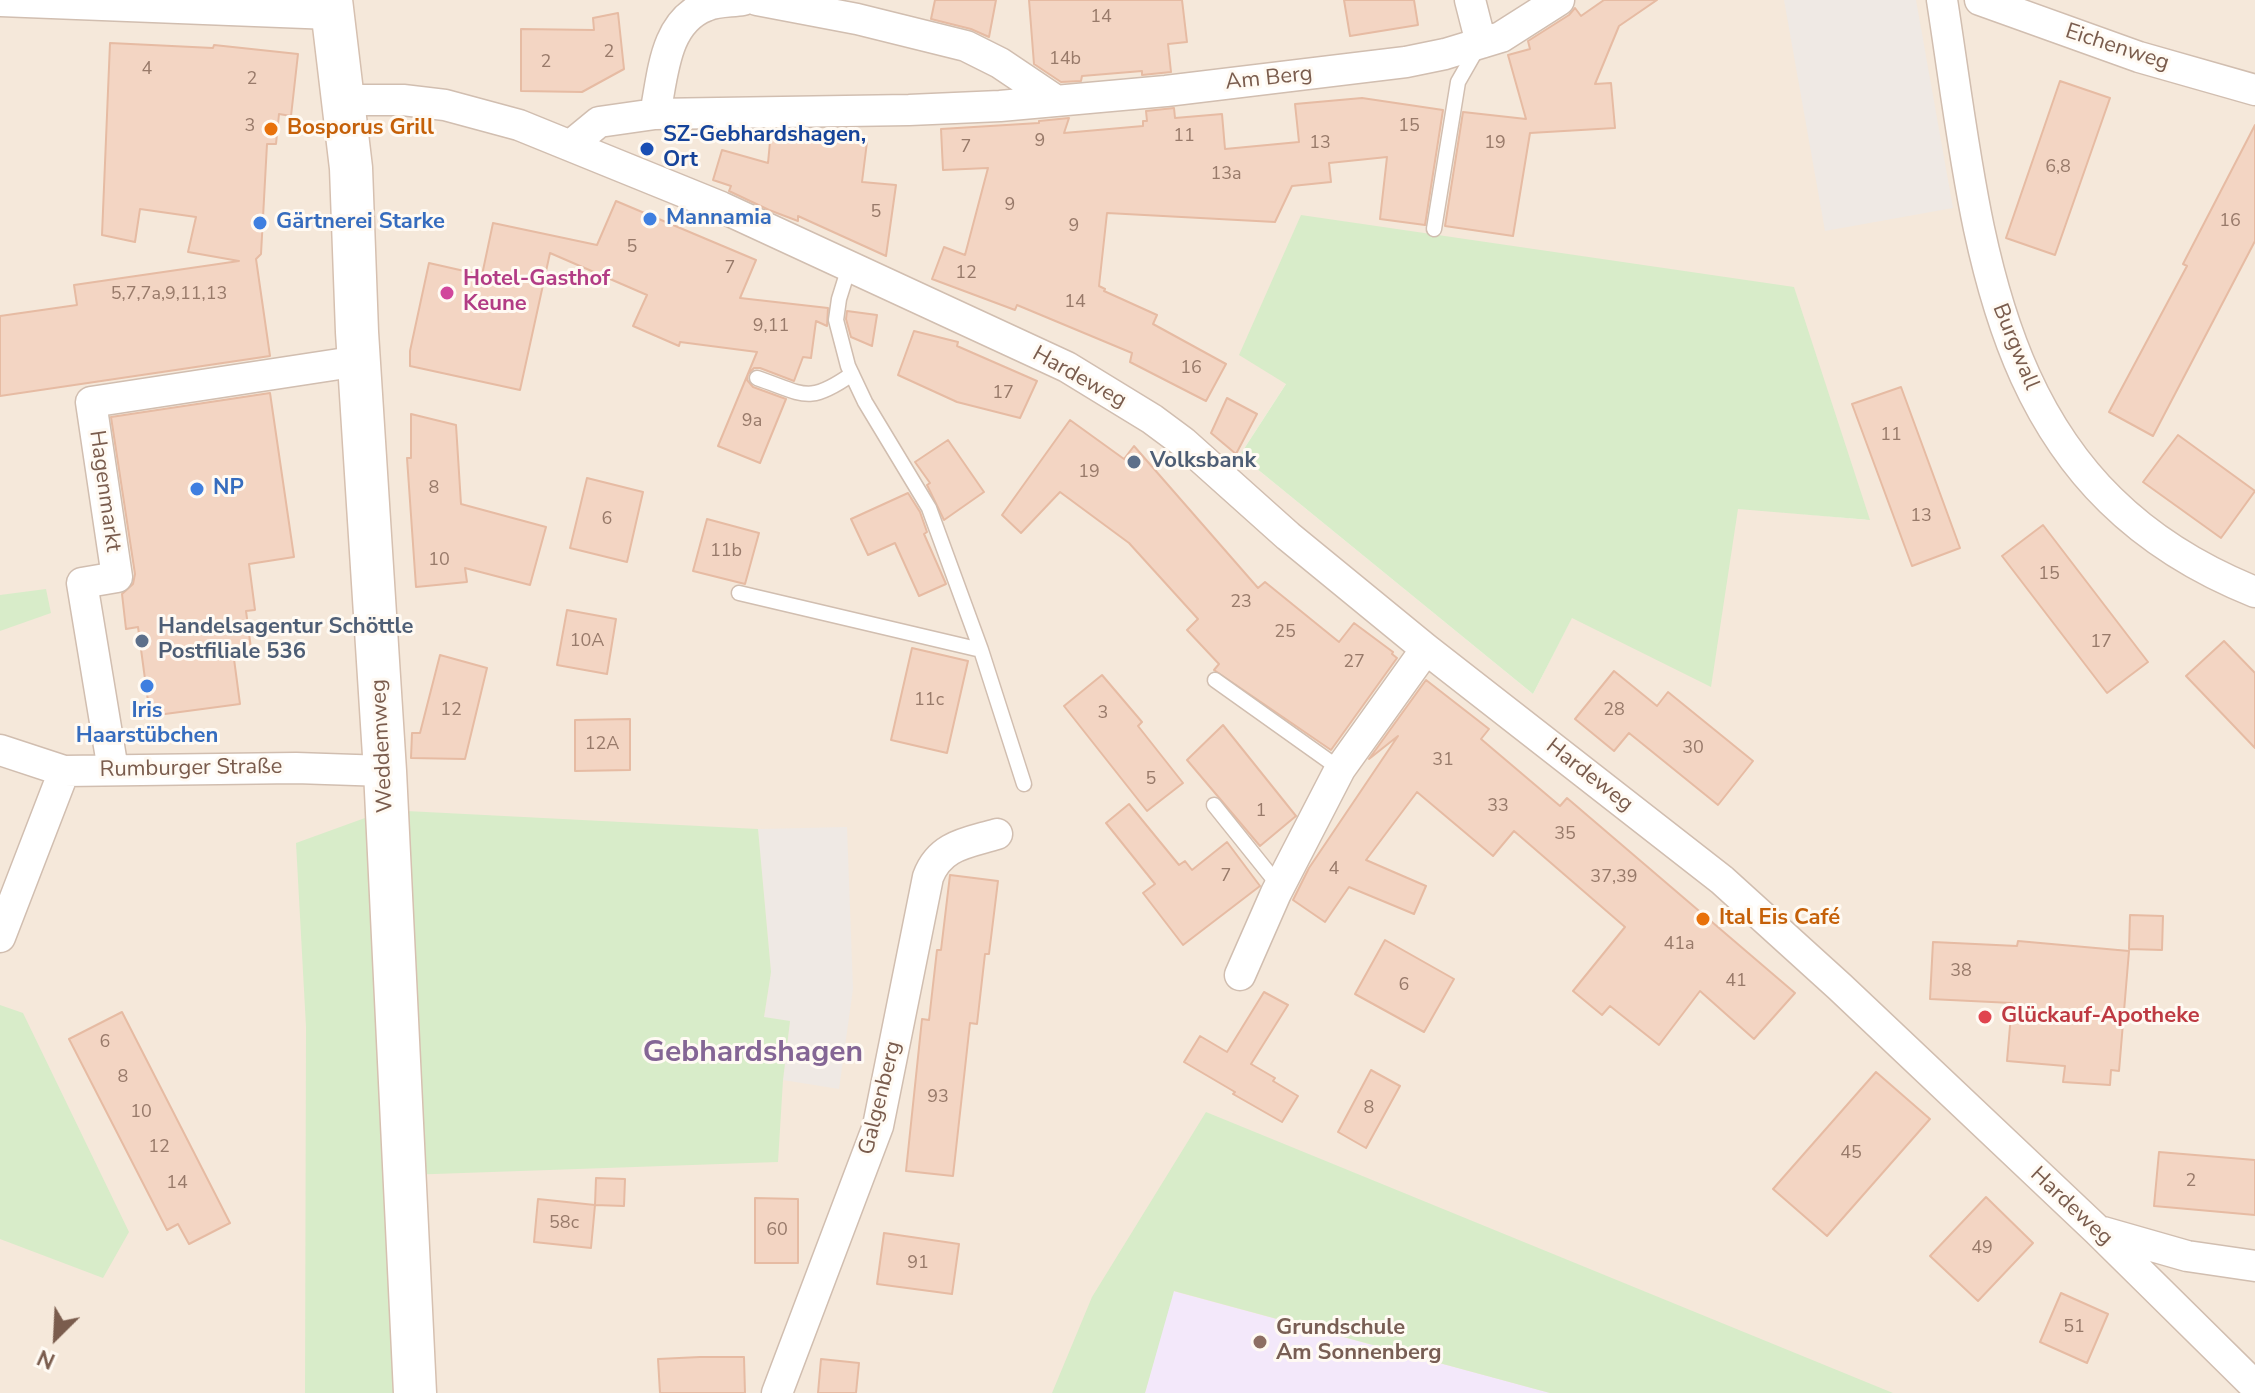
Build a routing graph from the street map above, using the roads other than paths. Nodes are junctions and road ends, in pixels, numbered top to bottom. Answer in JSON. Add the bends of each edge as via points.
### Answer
{"nodes":[{"id":1,"x":743,"y":0,"type":"edge"},
{"id":2,"x":757,"y":0,"type":"edge"},
{"id":3,"x":1470,"y":0,"type":"edge"},
{"id":4,"x":1559,"y":0,"type":"edge"},
{"id":5,"x":1942,"y":0,"type":"edge"},
{"id":6,"x":1980,"y":0,"type":"edge"},
{"id":7,"x":0,"y":1,"type":"edge"},
{"id":8,"x":331,"y":7,"type":"edge"},
{"id":9,"x":1481,"y":43,"type":"junction"},
{"id":10,"x":2255,"y":90,"type":"edge"},
{"id":11,"x":343,"y":100,"type":"junction"},
{"id":12,"x":1055,"y":100,"type":"junction"},
{"id":13,"x":655,"y":114,"type":"junction"},
{"id":14,"x":571,"y":145,"type":"junction"},
{"id":15,"x":1434,"y":229,"type":"dead end"},
{"id":16,"x":849,"y":267,"type":"junction"},
{"id":17,"x":359,"y":361,"type":"junction"},
{"id":18,"x":852,"y":374,"type":"junction"},
{"id":19,"x":757,"y":378,"type":"dead end"},
{"id":20,"x":2255,"y":592,"type":"edge"},
{"id":21,"x":739,"y":593,"type":"dead end"},
{"id":22,"x":1426,"y":649,"type":"junction"},
{"id":23,"x":981,"y":650,"type":"junction"},
{"id":24,"x":1215,"y":680,"type":"dead end"},
{"id":25,"x":0,"y":750,"type":"edge"},
{"id":26,"x":1340,"y":769,"type":"junction"},
{"id":27,"x":113,"y":770,"type":"junction"},
{"id":28,"x":64,"y":771,"type":"junction"},
{"id":29,"x":385,"y":771,"type":"junction"},
{"id":30,"x":1024,"y":784,"type":"dead end"},
{"id":31,"x":1214,"y":805,"type":"dead end"},
{"id":32,"x":997,"y":834,"type":"dead end"},
{"id":33,"x":1280,"y":886,"type":"junction"},
{"id":34,"x":0,"y":937,"type":"edge"},
{"id":35,"x":1240,"y":975,"type":"dead end"},
{"id":36,"x":2097,"y":1230,"type":"junction"},
{"id":37,"x":2255,"y":1266,"type":"edge"},
{"id":38,"x":2255,"y":1386,"type":"edge"},
{"id":39,"x":415,"y":1393,"type":"edge"},
{"id":40,"x":777,"y":1393,"type":"edge"}],
"edges":[{"from":1,"to":13,"type":"street","via":[[709,4],[684,20],[672,36]]},
{"from":2,"to":12,"type":"street","via":[[966,46]]},
{"from":3,"to":9,"type":"street"},
{"from":4,"to":9,"type":"street","name":"Am Berg","via":[[1501,37]]},
{"from":5,"to":20,"type":"street","name":"Burgwall","via":[[1986,265],[2009,342],[2030,388],[2089,478],[2131,521],[2216,576]]},
{"from":6,"to":10,"type":"street","name":"Eichenweg","via":[[2139,57]]},
{"from":7,"to":8,"type":"street"},
{"from":8,"to":11,"type":"main road","name":"Weddemweg"},
{"from":9,"to":12,"type":"street","name":"Am Berg","via":[[1432,57],[1336,72]]},
{"from":9,"to":15,"type":"lane","via":[[1458,82]]},
{"from":11,"to":14,"type":"street","name":"Hardeweg","via":[[445,105]]},
{"from":11,"to":17,"type":"main road","name":"Weddemweg"},
{"from":12,"to":13,"type":"street","name":"Am Berg","via":[[909,110]]},
{"from":13,"to":14,"type":"street","name":"Am Berg","via":[[599,122]]},
{"from":14,"to":16,"type":"street","name":"Hardeweg"},
{"from":16,"to":18,"type":"lane","via":[[836,320]]},
{"from":16,"to":22,"type":"street","name":"Hardeweg","via":[[1067,367],[1152,419]]},
{"from":17,"to":27,"type":"street","name":"Hagenmarkt","via":[[91,402],[117,577],[82,583]]},
{"from":17,"to":29,"type":"main road","name":"Weddemweg"},
{"from":18,"to":19,"type":"lane","via":[[828,391],[809,396]]},
{"from":18,"to":23,"type":"lane","via":[[929,508]]},
{"from":21,"to":23,"type":"lane"},
{"from":22,"to":26,"type":"street"},
{"from":22,"to":36,"type":"street","name":"Hardeweg","via":[[1722,880]]},
{"from":23,"to":30,"type":"lane"},
{"from":24,"to":26,"type":"lane"},
{"from":25,"to":28,"type":"street","name":"Rumburger Straße"},
{"from":26,"to":33,"type":"street"},
{"from":27,"to":28,"type":"street","name":"Rumburger Straße"},
{"from":27,"to":29,"type":"street","name":"Rumburger Straße"},
{"from":28,"to":34,"type":"street"},
{"from":29,"to":39,"type":"main road","name":"Weddemweg"},
{"from":31,"to":33,"type":"lane"},
{"from":32,"to":40,"type":"street","name":"Galgenberg","via":[[952,848],[934,860],[878,1126]]},
{"from":33,"to":35,"type":"street"},
{"from":36,"to":37,"type":"street","via":[[2187,1256]]},
{"from":36,"to":38,"type":"street","name":"Hardeweg"}]}
